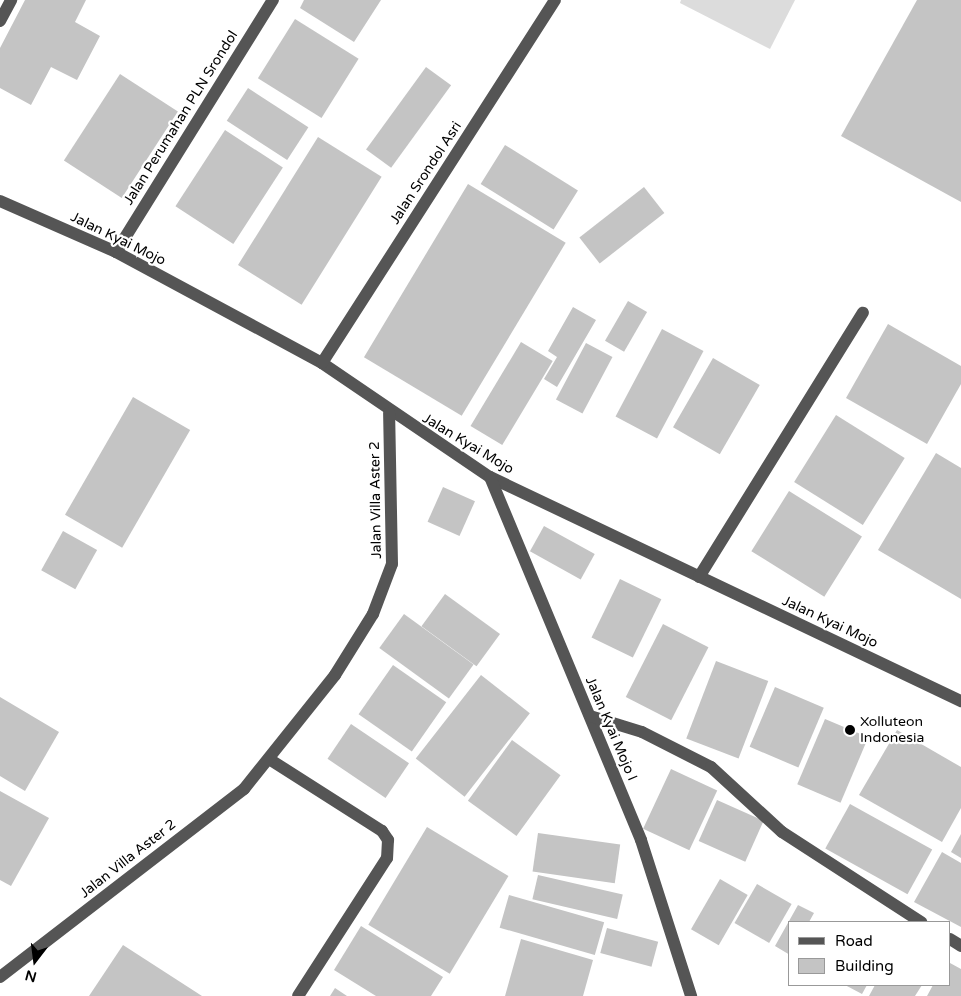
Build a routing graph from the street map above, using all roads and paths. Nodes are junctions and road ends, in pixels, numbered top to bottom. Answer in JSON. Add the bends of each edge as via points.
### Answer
{"nodes":[{"id":1,"x":11,"y":0,"type":"edge"},
{"id":2,"x":273,"y":0,"type":"edge"},
{"id":3,"x":556,"y":0,"type":"edge"},
{"id":4,"x":0,"y":21,"type":"edge"},
{"id":5,"x":0,"y":201,"type":"edge"},
{"id":6,"x":116,"y":252,"type":"junction"},
{"id":7,"x":864,"y":313,"type":"dead end"},
{"id":8,"x":322,"y":363,"type":"junction"},
{"id":9,"x":389,"y":413,"type":"junction"},
{"id":10,"x":490,"y":478,"type":"junction"},
{"id":11,"x":699,"y":577,"type":"junction"},
{"id":12,"x":961,"y":702,"type":"edge"},
{"id":13,"x":590,"y":716,"type":"junction"},
{"id":14,"x":269,"y":759,"type":"junction"},
{"id":15,"x":919,"y":921,"type":"edge"},
{"id":16,"x":0,"y":977,"type":"edge"},
{"id":17,"x":298,"y":996,"type":"edge"},
{"id":18,"x":691,"y":996,"type":"edge"}],
"edges":[{"from":1,"to":4,"type":"street"},
{"from":2,"to":6,"type":"street","name":"Jalan Perumahan PLN Srondol"},
{"from":3,"to":8,"type":"street","name":"Jalan Srondol Asri"},
{"from":5,"to":6,"type":"street","name":"Jalan Kyai Mojo"},
{"from":6,"to":8,"type":"street","name":"Jalan Kyai Mojo"},
{"from":7,"to":11,"type":"street"},
{"from":8,"to":9,"type":"street","name":"Jalan Kyai Mojo"},
{"from":9,"to":10,"type":"street","name":"Jalan Kyai Mojo"},
{"from":9,"to":14,"type":"street","name":"Jalan Villa Aster 2","via":[[393,528],[388,581],[335,675]]},
{"from":10,"to":11,"type":"street","name":"Jalan Kyai Mojo"},
{"from":10,"to":13,"type":"street","name":"Jalan Kyai Mojo I"},
{"from":11,"to":12,"type":"street","name":"Jalan Kyai Mojo"},
{"from":13,"to":15,"type":"street","via":[[642,732],[711,767],[782,832]]},
{"from":13,"to":18,"type":"street","name":"Jalan Kyai Mojo I","via":[[641,840]]},
{"from":14,"to":16,"type":"street","name":"Jalan Villa Aster 2","via":[[244,789]]},
{"from":14,"to":17,"type":"street","via":[[382,831],[388,840],[386,858]]}]}
